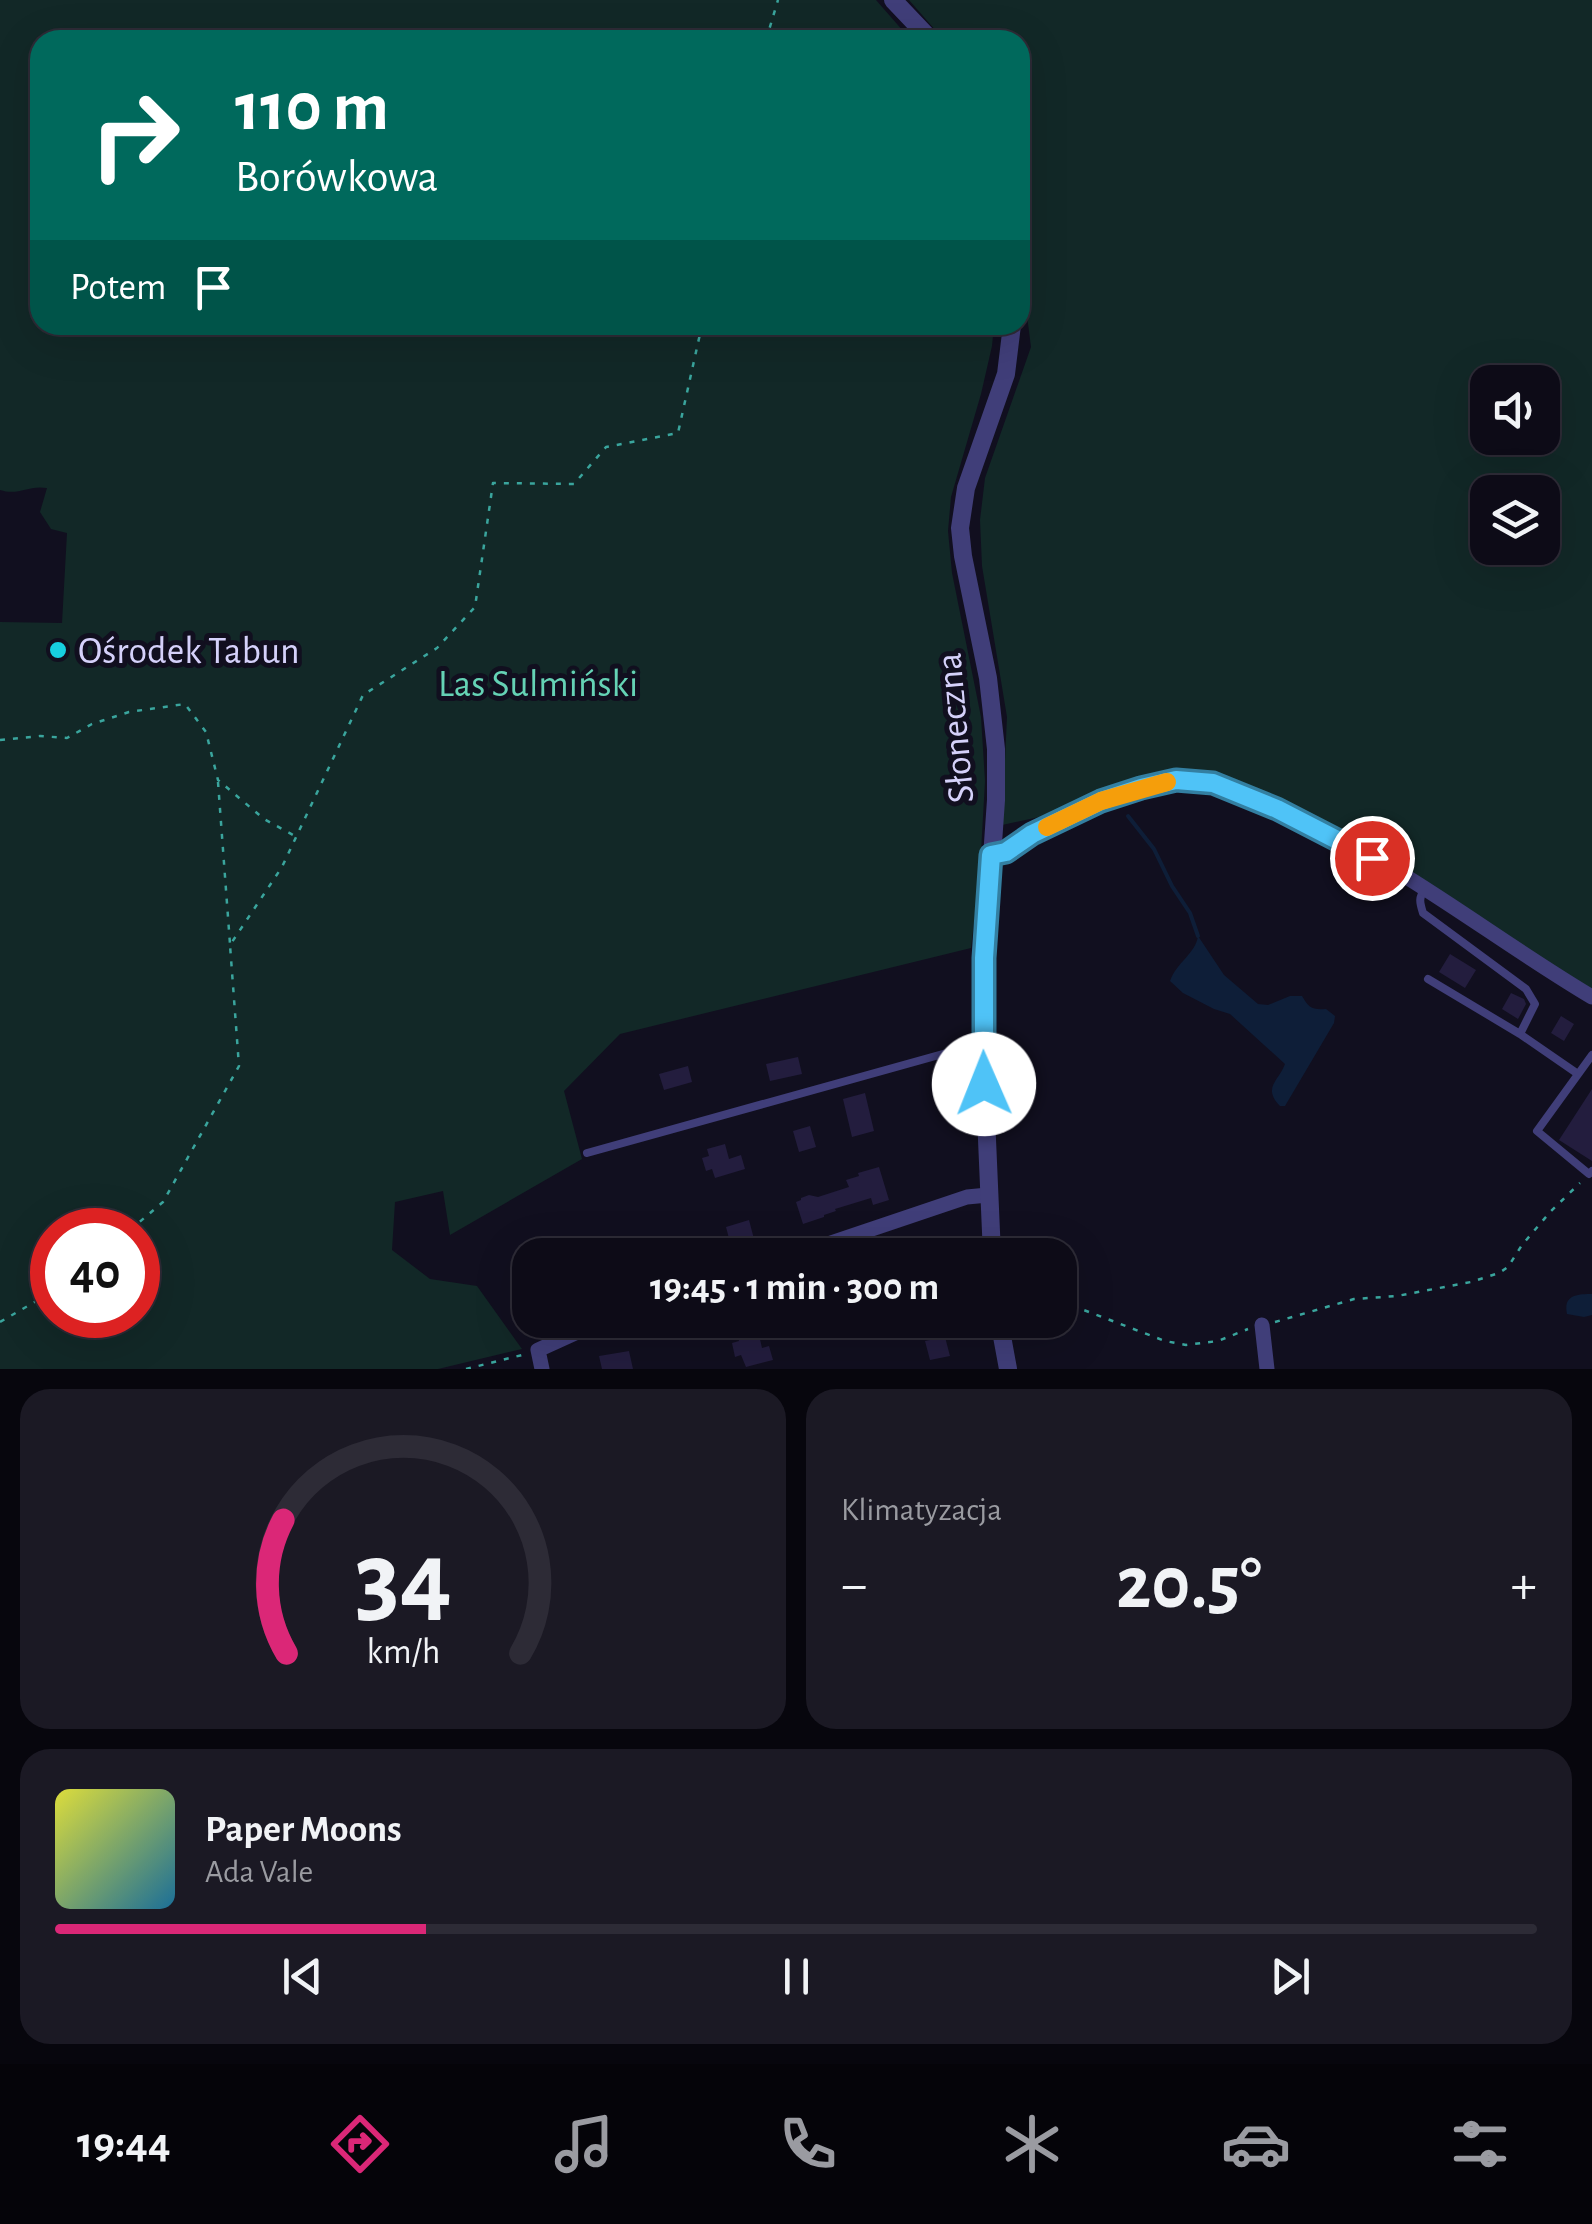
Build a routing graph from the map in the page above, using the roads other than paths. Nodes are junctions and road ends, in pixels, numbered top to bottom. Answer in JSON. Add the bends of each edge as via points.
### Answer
{"nodes":[{"id":1,"x":893,"y":0,"type":"edge"},
{"id":2,"x":922,"y":30,"type":"edge"},
{"id":3,"x":1011,"y":335,"type":"edge"},
{"id":4,"x":991,"y":855,"type":"junction"},
{"id":5,"x":1425,"y":890,"type":"junction"},
{"id":6,"x":1428,"y":979,"type":"dead end"},
{"id":7,"x":1592,"y":997,"type":"edge"},
{"id":8,"x":1520,"y":1034,"type":"junction"},
{"id":9,"x":983,"y":1047,"type":"junction"},
{"id":10,"x":1592,"y":1055,"type":"edge"},
{"id":11,"x":1578,"y":1074,"type":"junction"},
{"id":12,"x":588,"y":1153,"type":"dead end"},
{"id":13,"x":1591,"y":1172,"type":"edge"},
{"id":14,"x":988,"y":1194,"type":"junction"},
{"id":15,"x":845,"y":1238,"type":"edge"},
{"id":16,"x":991,"y":1238,"type":"edge"},
{"id":17,"x":1262,"y":1325,"type":"road end"},
{"id":18,"x":564,"y":1338,"type":"edge"},
{"id":19,"x":1002,"y":1338,"type":"edge"},
{"id":20,"x":542,"y":1369,"type":"edge"},
{"id":21,"x":1008,"y":1369,"type":"edge"},
{"id":22,"x":1267,"y":1369,"type":"edge"}],
"edges":[{"from":1,"to":2,"type":"street"},
{"from":3,"to":4,"type":"street","name":"Słoneczna","via":[[1006,374],[966,488],[960,528],[996,749]]},
{"from":4,"to":5,"type":"street","via":[[1101,801],[1176,780],[1213,783],[1277,809]]},
{"from":4,"to":9,"type":"street","name":"Słoneczna"},
{"from":5,"to":7,"type":"street"},
{"from":5,"to":8,"type":"lane","via":[[1423,913],[1526,989],[1534,1004]]},
{"from":6,"to":8,"type":"lane"},
{"from":8,"to":11,"type":"lane"},
{"from":9,"to":12,"type":"lane"},
{"from":9,"to":14,"type":"street","name":"Słoneczna"},
{"from":10,"to":11,"type":"lane"},
{"from":11,"to":13,"type":"lane","via":[[1537,1130]]},
{"from":14,"to":15,"type":"street"},
{"from":14,"to":16,"type":"street","name":"Słoneczna"},
{"from":17,"to":22,"type":"street"},
{"from":18,"to":20,"type":"street","via":[[538,1350]]},
{"from":19,"to":21,"type":"street"}]}
